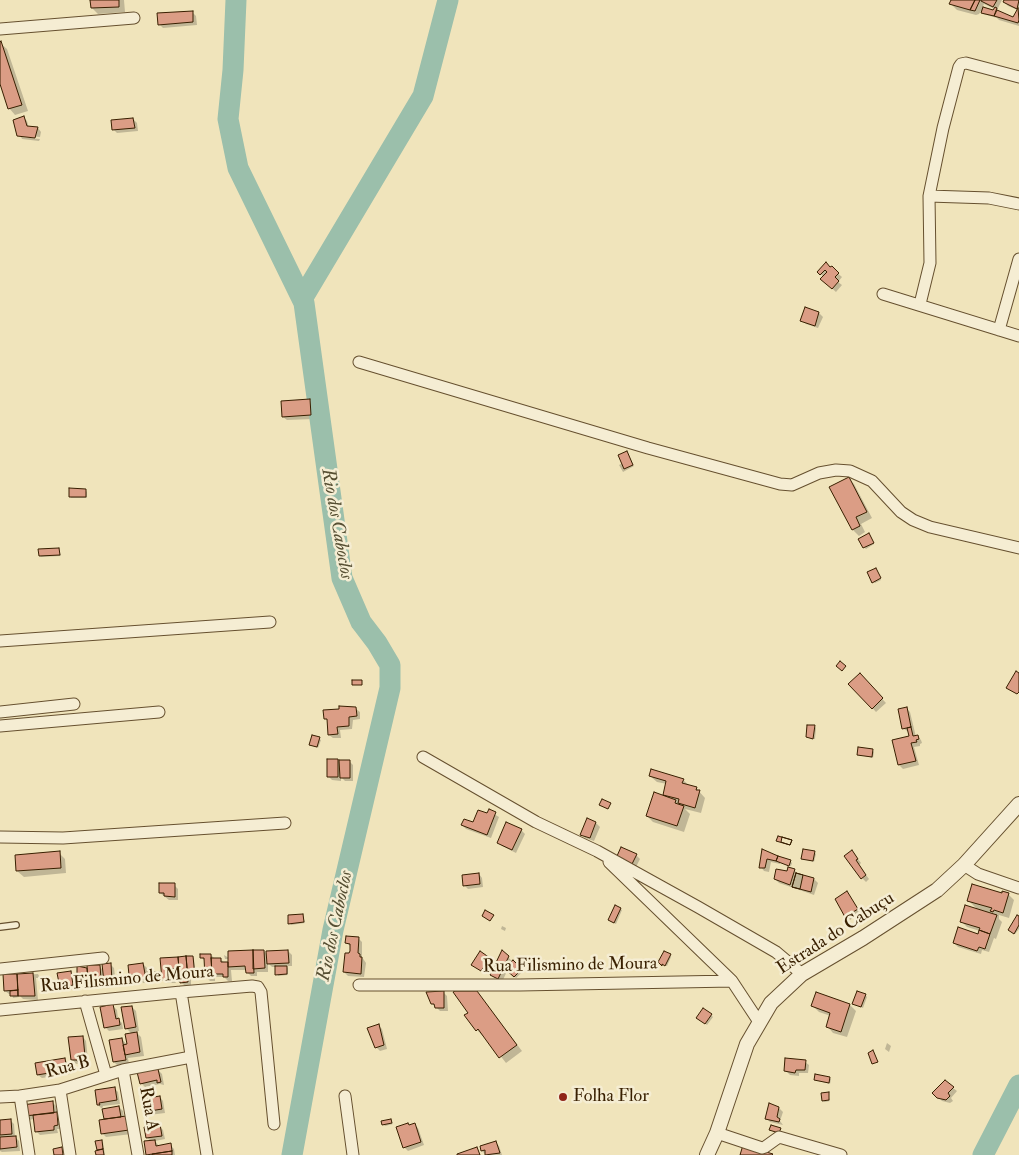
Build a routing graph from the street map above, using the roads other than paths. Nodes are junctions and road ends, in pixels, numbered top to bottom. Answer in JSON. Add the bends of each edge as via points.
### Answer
{"nodes":[{"id":1,"x":134,"y":18,"type":"dead end"},
{"id":2,"x":0,"y":29,"type":"edge"},
{"id":3,"x":1019,"y":77,"type":"edge"},
{"id":4,"x":929,"y":196,"type":"junction"},
{"id":5,"x":1019,"y":204,"type":"edge"},
{"id":6,"x":1019,"y":259,"type":"edge"},
{"id":7,"x":883,"y":294,"type":"dead end"},
{"id":8,"x":920,"y":304,"type":"junction"},
{"id":9,"x":999,"y":330,"type":"junction"},
{"id":10,"x":1019,"y":336,"type":"edge"},
{"id":11,"x":359,"y":362,"type":"dead end"},
{"id":12,"x":1019,"y":548,"type":"edge"},
{"id":13,"x":270,"y":622,"type":"dead end"},
{"id":14,"x":0,"y":641,"type":"edge"},
{"id":15,"x":74,"y":704,"type":"dead end"},
{"id":16,"x":0,"y":712,"type":"edge"},
{"id":17,"x":159,"y":712,"type":"dead end"},
{"id":18,"x":0,"y":726,"type":"edge"},
{"id":19,"x":423,"y":757,"type":"dead end"},
{"id":20,"x":1019,"y":804,"type":"edge"},
{"id":21,"x":285,"y":823,"type":"dead end"},
{"id":22,"x":0,"y":837,"type":"edge"},
{"id":23,"x":597,"y":851,"type":"junction"},
{"id":24,"x":964,"y":866,"type":"junction"},
{"id":25,"x":1019,"y":888,"type":"edge"},
{"id":26,"x":16,"y":925,"type":"dead end"},
{"id":27,"x":0,"y":927,"type":"edge"},
{"id":28,"x":103,"y":958,"type":"dead end"},
{"id":29,"x":0,"y":969,"type":"edge"},
{"id":30,"x":802,"y":974,"type":"junction"},
{"id":31,"x":732,"y":981,"type":"junction"},
{"id":32,"x":359,"y":985,"type":"dead end"},
{"id":33,"x":181,"y":992,"type":"junction"},
{"id":34,"x":85,"y":1001,"type":"junction"},
{"id":35,"x":0,"y":1010,"type":"edge"},
{"id":36,"x":759,"y":1022,"type":"junction"},
{"id":37,"x":191,"y":1057,"type":"junction"},
{"id":38,"x":123,"y":1070,"type":"junction"},
{"id":39,"x":106,"y":1075,"type":"junction"},
{"id":40,"x":60,"y":1090,"type":"junction"},
{"id":41,"x":20,"y":1096,"type":"junction"},
{"id":42,"x":345,"y":1096,"type":"dead end"},
{"id":43,"x":0,"y":1097,"type":"edge"},
{"id":44,"x":274,"y":1124,"type":"dead end"},
{"id":45,"x":717,"y":1133,"type":"junction"},
{"id":46,"x":29,"y":1155,"type":"edge"},
{"id":47,"x":70,"y":1155,"type":"edge"},
{"id":48,"x":138,"y":1155,"type":"edge"},
{"id":49,"x":207,"y":1155,"type":"edge"},
{"id":50,"x":353,"y":1155,"type":"edge"},
{"id":51,"x":707,"y":1155,"type":"edge"},
{"id":52,"x":842,"y":1155,"type":"edge"}],
"edges":[{"from":1,"to":2,"type":"street"},
{"from":3,"to":4,"type":"street","via":[[961,64]]},
{"from":4,"to":5,"type":"street","via":[[989,198]]},
{"from":4,"to":8,"type":"street","via":[[930,263]]},
{"from":6,"to":9,"type":"street"},
{"from":7,"to":8,"type":"street"},
{"from":8,"to":9,"type":"street"},
{"from":9,"to":10,"type":"street"},
{"from":11,"to":12,"type":"street","via":[[780,484],[792,485],[819,473],[850,471],[872,481],[913,520]]},
{"from":13,"to":14,"type":"street"},
{"from":15,"to":16,"type":"street"},
{"from":17,"to":18,"type":"street"},
{"from":19,"to":23,"type":"street","via":[[536,822]]},
{"from":20,"to":24,"type":"street","name":"Estrada do Cabuçu"},
{"from":21,"to":22,"type":"street","via":[[63,838]]},
{"from":23,"to":30,"type":"street","via":[[776,952]]},
{"from":23,"to":31,"type":"street"},
{"from":24,"to":25,"type":"street"},
{"from":24,"to":30,"type":"street","name":"Estrada do Cabuçu","via":[[907,911]]},
{"from":26,"to":27,"type":"lane"},
{"from":28,"to":29,"type":"street"},
{"from":30,"to":36,"type":"street","name":"Estrada do Cabuçu","via":[[771,1003]]},
{"from":31,"to":32,"type":"street","name":"Rua Filismino de Moura"},
{"from":31,"to":36,"type":"street"},
{"from":33,"to":34,"type":"street","name":"Rua Filismino de Moura"},
{"from":33,"to":37,"type":"street"},
{"from":33,"to":44,"type":"street","name":"Rua Filismino de Moura","via":[[258,987]]},
{"from":34,"to":35,"type":"street","name":"Rua Filismino de Moura"},
{"from":34,"to":39,"type":"street"},
{"from":36,"to":45,"type":"street","name":"Estrada do Cabuçu","via":[[747,1044]]},
{"from":37,"to":38,"type":"street","name":"Rua B"},
{"from":37,"to":49,"type":"street"},
{"from":38,"to":39,"type":"street","name":"Rua B"},
{"from":38,"to":48,"type":"street","name":"Rua A"},
{"from":39,"to":40,"type":"street","name":"Rua B"},
{"from":40,"to":41,"type":"street","name":"Rua B"},
{"from":40,"to":47,"type":"street"},
{"from":41,"to":43,"type":"street","name":"Rua B"},
{"from":41,"to":46,"type":"street"},
{"from":42,"to":50,"type":"street"},
{"from":45,"to":51,"type":"street","name":"Estrada do Cabuçu"},
{"from":45,"to":52,"type":"street","via":[[762,1148],[779,1137]]}]}
